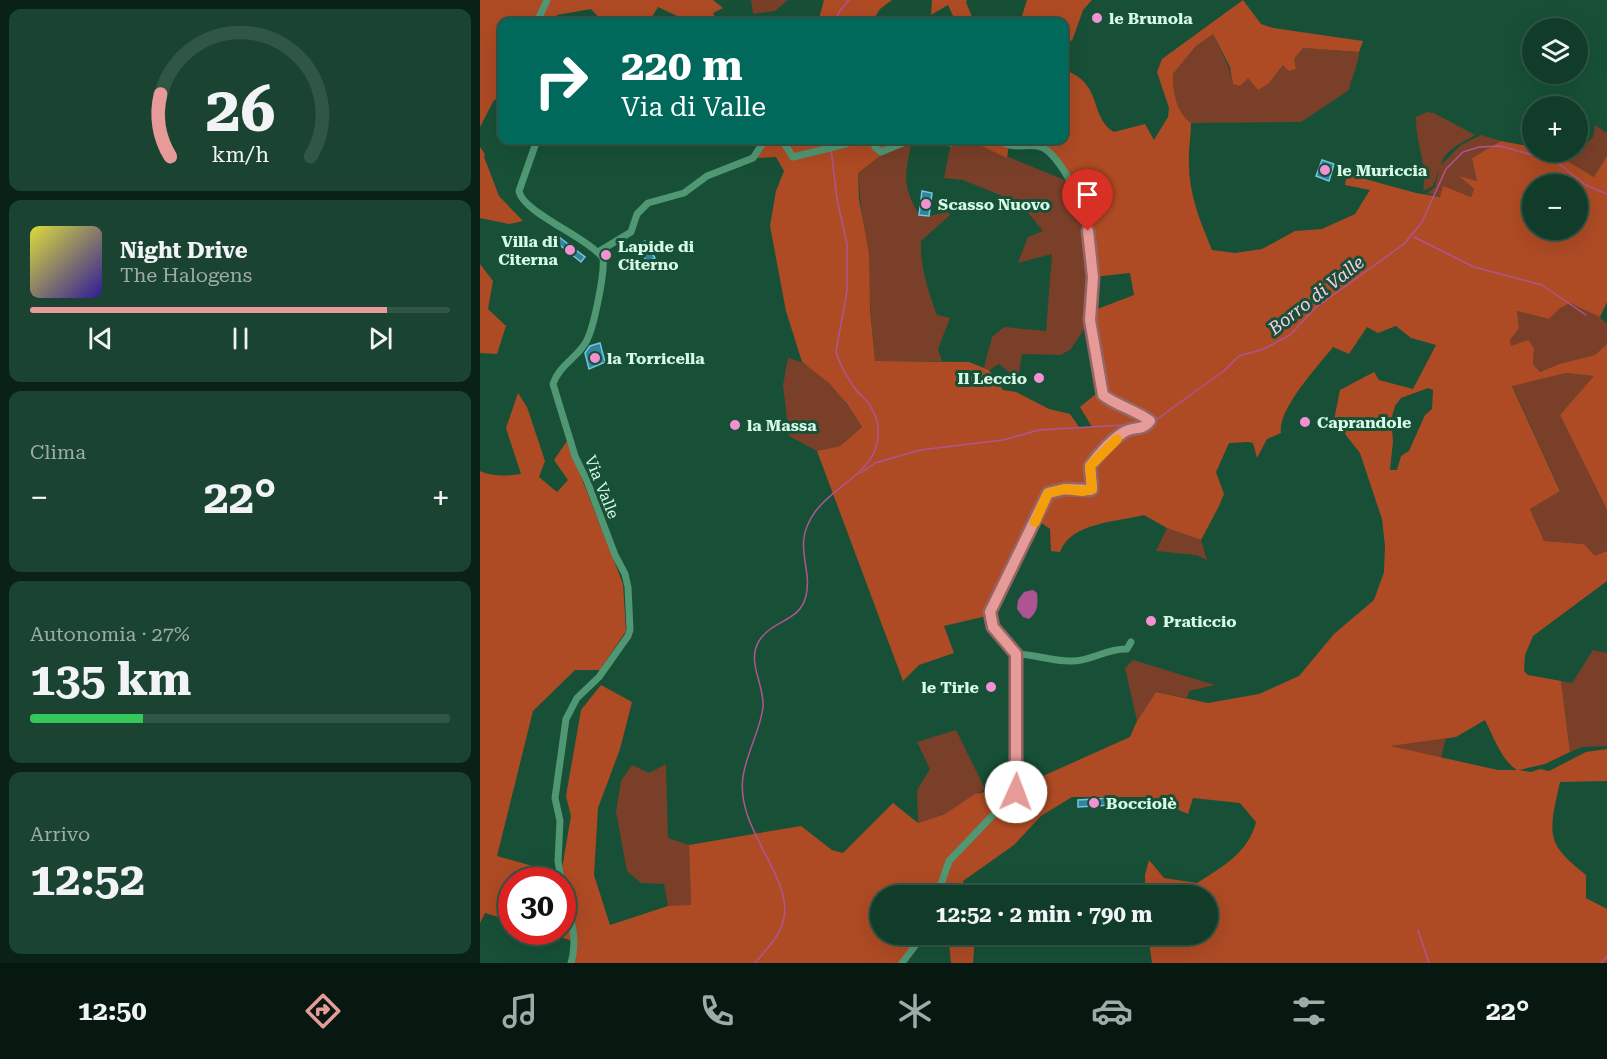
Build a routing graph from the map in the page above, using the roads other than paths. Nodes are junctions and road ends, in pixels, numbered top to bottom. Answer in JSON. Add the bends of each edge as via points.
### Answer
{"nodes":[{"id":1,"x":547,"y":0,"type":"edge"},
{"id":2,"x":539,"y":18,"type":"edge"},
{"id":3,"x":536,"y":144,"type":"edge"},
{"id":4,"x":762,"y":144,"type":"edge"},
{"id":5,"x":784,"y":144,"type":"edge"},
{"id":6,"x":840,"y":144,"type":"edge"},
{"id":7,"x":874,"y":144,"type":"edge"},
{"id":8,"x":900,"y":144,"type":"edge"},
{"id":9,"x":1008,"y":144,"type":"edge"},
{"id":10,"x":598,"y":252,"type":"junction"},
{"id":11,"x":1131,"y":642,"type":"dead end"},
{"id":12,"x":1016,"y":654,"type":"junction"},
{"id":13,"x":559,"y":867,"type":"edge"},
{"id":14,"x":941,"y":885,"type":"edge"},
{"id":15,"x":576,"y":945,"type":"edge"},
{"id":16,"x":916,"y":945,"type":"edge"},
{"id":17,"x":571,"y":963,"type":"edge"},
{"id":18,"x":902,"y":963,"type":"edge"}],
"edges":[{"from":1,"to":2,"type":"street"},
{"from":3,"to":10,"type":"street","via":[[520,197]]},
{"from":4,"to":10,"type":"street","via":[[753,158],[707,176],[684,193],[648,203],[637,214],[632,232]]},
{"from":5,"to":6,"type":"street","via":[[793,158]]},
{"from":7,"to":8,"type":"street","via":[[881,152]]},
{"from":9,"to":12,"type":"street","via":[[1044,147],[1064,169],[1092,251],[1090,320],[1103,395],[1150,421],[1145,427],[1124,432],[1097,457],[1090,466],[1092,489],[1048,493],[990,612],[993,627]]},
{"from":10,"to":13,"type":"street","name":"Via Valle","via":[[603,258],[603,272],[587,340],[553,384],[575,456],[625,574],[630,630],[566,719],[555,798],[560,822]]},
{"from":11,"to":12,"type":"street","via":[[1127,649],[1110,649],[1074,662]]},
{"from":12,"to":14,"type":"street","via":[[1016,792],[949,861]]},
{"from":15,"to":17,"type":"street"},
{"from":16,"to":18,"type":"street"}]}
